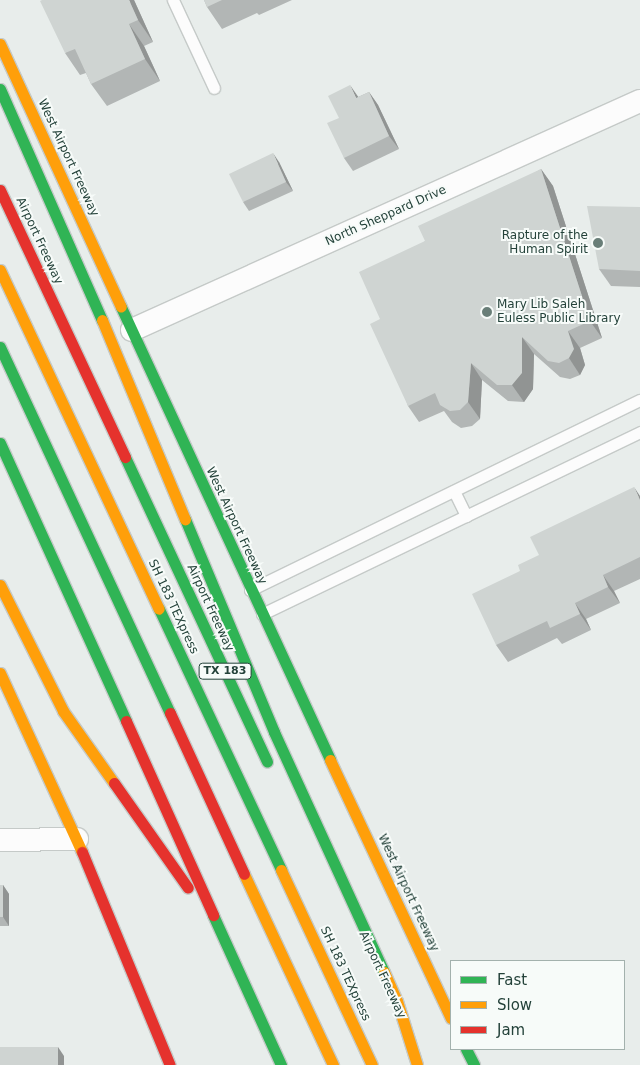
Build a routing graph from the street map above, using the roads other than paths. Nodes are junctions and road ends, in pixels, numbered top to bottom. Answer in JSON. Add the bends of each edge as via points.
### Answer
{"nodes":[{"id":1,"x":172,"y":0,"type":"edge"},
{"id":2,"x":0,"y":44,"type":"edge"},
{"id":3,"x":214,"y":88,"type":"dead end"},
{"id":4,"x":0,"y":89,"type":"edge"},
{"id":5,"x":640,"y":101,"type":"edge"},
{"id":6,"x":0,"y":190,"type":"edge"},
{"id":7,"x":0,"y":270,"type":"edge"},
{"id":8,"x":132,"y":330,"type":"junction"},
{"id":9,"x":0,"y":348,"type":"edge"},
{"id":10,"x":640,"y":400,"type":"edge"},
{"id":11,"x":640,"y":432,"type":"edge"},
{"id":12,"x":0,"y":443,"type":"edge"},
{"id":13,"x":454,"y":491,"type":"junction"},
{"id":14,"x":466,"y":516,"type":"junction"},
{"id":15,"x":0,"y":585,"type":"edge"},
{"id":16,"x":250,"y":590,"type":"junction"},
{"id":17,"x":262,"y":614,"type":"junction"},
{"id":18,"x":0,"y":673,"type":"edge"},
{"id":19,"x":273,"y":775,"type":"dead end"},
{"id":20,"x":0,"y":840,"type":"edge"},
{"id":21,"x":77,"y":840,"type":"junction"},
{"id":22,"x":225,"y":940,"type":"junction"},
{"id":23,"x":450,"y":1016,"type":"edge"},
{"id":24,"x":392,"y":1029,"type":"dead end"},
{"id":25,"x":466,"y":1050,"type":"edge"},
{"id":26,"x":170,"y":1065,"type":"edge"},
{"id":27,"x":281,"y":1065,"type":"edge"},
{"id":28,"x":333,"y":1065,"type":"edge"},
{"id":29,"x":372,"y":1065,"type":"edge"},
{"id":30,"x":409,"y":1065,"type":"edge"},
{"id":31,"x":417,"y":1065,"type":"edge"},
{"id":32,"x":474,"y":1065,"type":"edge"}],
"edges":[{"from":1,"to":3,"type":"lane"},
{"from":2,"to":8,"type":"main road","name":"West Airport Freeway"},
{"from":4,"to":31,"type":"main road","via":[[64,228],[270,724],[397,1001]]},
{"from":5,"to":8,"type":"street","name":"North Sheppard Drive"},
{"from":6,"to":19,"type":"main road","name":"Airport Freeway","number":"TX 183"},
{"from":7,"to":29,"type":"main road","name":"SH 183 TEXpress"},
{"from":8,"to":16,"type":"main road","name":"West Airport Freeway"},
{"from":9,"to":28,"type":"main road"},
{"from":10,"to":13,"type":"lane"},
{"from":11,"to":14,"type":"lane"},
{"from":12,"to":22,"type":"main road"},
{"from":13,"to":14,"type":"lane"},
{"from":13,"to":16,"type":"lane"},
{"from":14,"to":17,"type":"lane"},
{"from":15,"to":22,"type":"main road","via":[[62,711]]},
{"from":16,"to":17,"type":"main road","name":"West Airport Freeway"},
{"from":17,"to":23,"type":"main road","name":"West Airport Freeway"},
{"from":18,"to":21,"type":"main road"},
{"from":20,"to":21,"type":"street"},
{"from":21,"to":26,"type":"main road"},
{"from":22,"to":27,"type":"main road"},
{"from":24,"to":30,"type":"main road","name":"Airport Freeway"},
{"from":25,"to":32,"type":"main road"}]}
